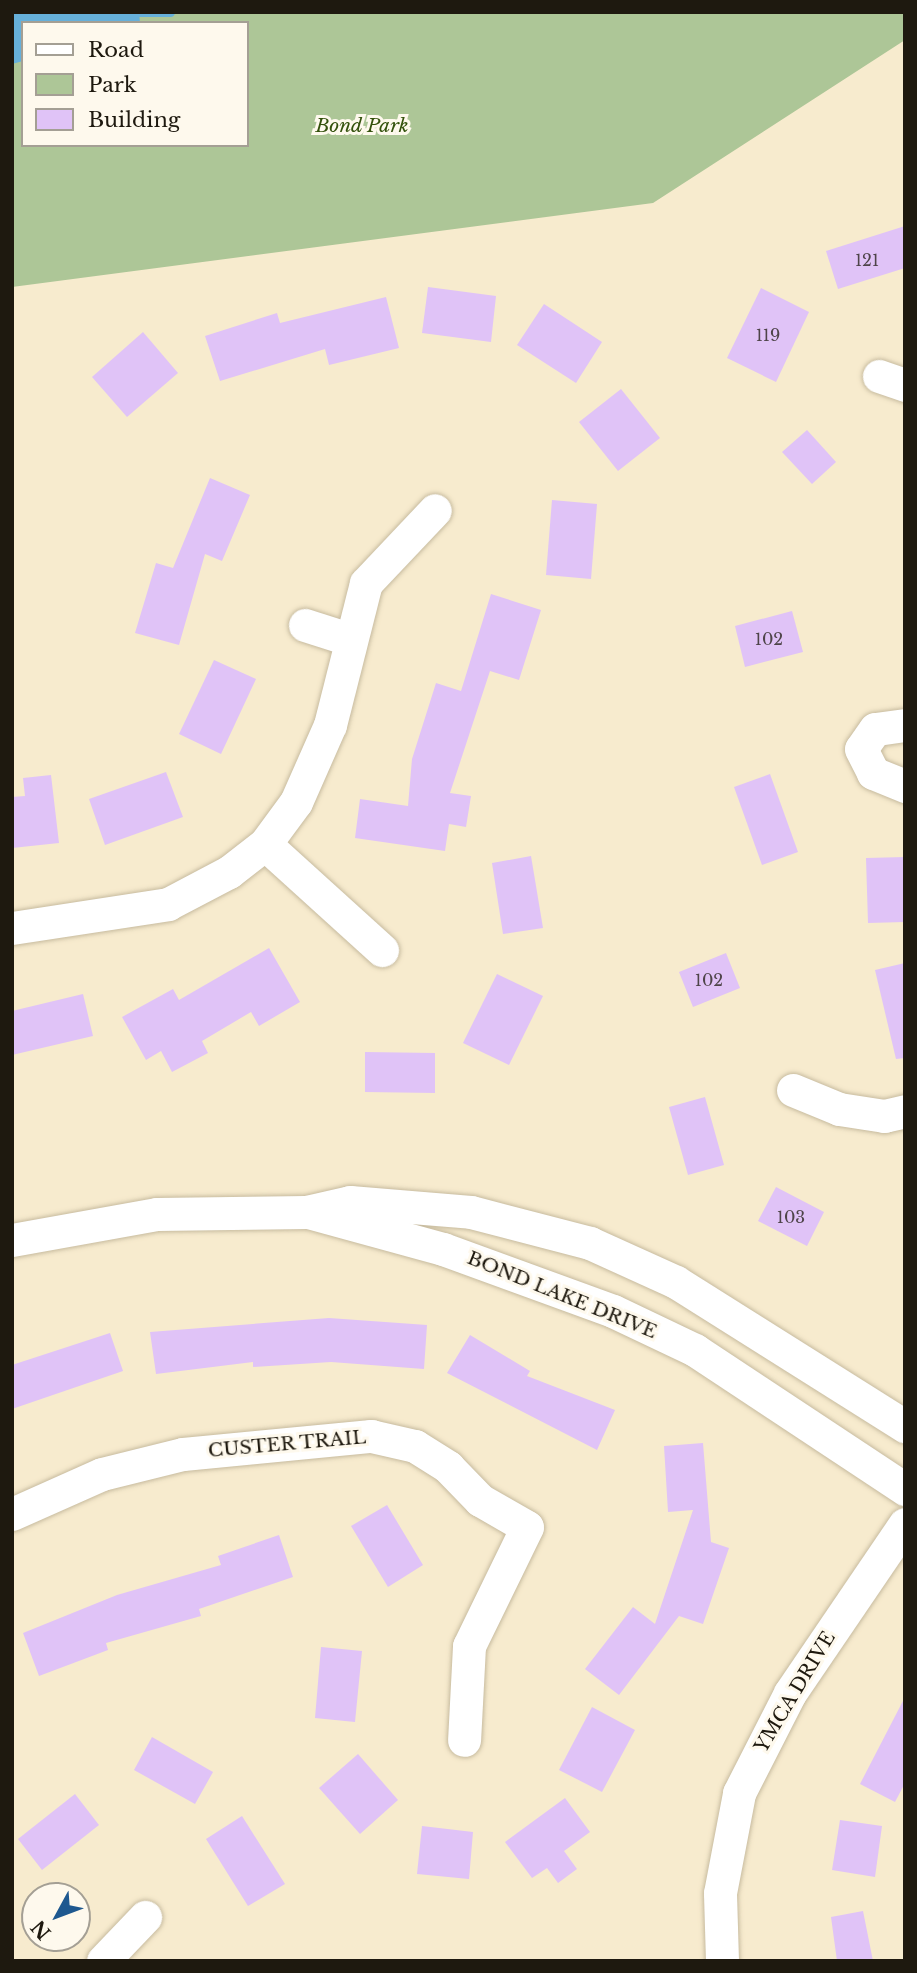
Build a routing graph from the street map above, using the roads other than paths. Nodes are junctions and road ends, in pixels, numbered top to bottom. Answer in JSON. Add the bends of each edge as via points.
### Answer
{"nodes":[{"id":1,"x":435,"y":510,"type":"dead end"},
{"id":2,"x":305,"y":625,"type":"dead end"},
{"id":3,"x":349,"y":639,"type":"junction"},
{"id":4,"x":905,"y":725,"type":"edge"},
{"id":5,"x":905,"y":786,"type":"edge"},
{"id":6,"x":265,"y":844,"type":"junction"},
{"id":7,"x":12,"y":928,"type":"edge"},
{"id":8,"x":382,"y":950,"type":"dead end"},
{"id":9,"x":793,"y":1090,"type":"dead end"},
{"id":10,"x":905,"y":1111,"type":"edge"},
{"id":11,"x":306,"y":1212,"type":"junction"},
{"id":12,"x":12,"y":1240,"type":"edge"},
{"id":13,"x":905,"y":1426,"type":"edge"},
{"id":14,"x":905,"y":1489,"type":"edge"},
{"id":15,"x":12,"y":1514,"type":"edge"},
{"id":16,"x":905,"y":1524,"type":"edge"},
{"id":17,"x":464,"y":1740,"type":"dead end"},
{"id":18,"x":145,"y":1917,"type":"dead end"},
{"id":19,"x":103,"y":1961,"type":"edge"},
{"id":20,"x":722,"y":1961,"type":"edge"}],
"edges":[{"from":1,"to":3,"type":"street","via":[[366,583]]},
{"from":2,"to":3,"type":"street"},
{"from":3,"to":6,"type":"street","via":[[317,757],[296,802]]},
{"from":4,"to":5,"type":"street","via":[[875,729],[861,749],[873,773]]},
{"from":6,"to":7,"type":"street","via":[[229,872],[168,904]]},
{"from":6,"to":8,"type":"street"},
{"from":9,"to":10,"type":"street","via":[[839,1109],[884,1115]]},
{"from":11,"to":12,"type":"street","name":"BOND LAKE DRIVE","via":[[157,1214]]},
{"from":11,"to":13,"type":"street","name":"BOND LAKE DRIVE","via":[[350,1202],[400,1203],[471,1212],[590,1244],[721,1306]]},
{"from":11,"to":14,"type":"street","name":"BOND LAKE DRIVE","via":[[443,1249],[613,1311],[695,1350]]},
{"from":15,"to":17,"type":"street","name":"CUSTER TRAIL","via":[[102,1475],[183,1454],[371,1436],[415,1446],[448,1467],[480,1500],[527,1527],[469,1646]]},
{"from":16,"to":20,"type":"street","name":"YMCA DRIVE","via":[[790,1693],[739,1793],[720,1893]]},
{"from":18,"to":19,"type":"street"}]}
